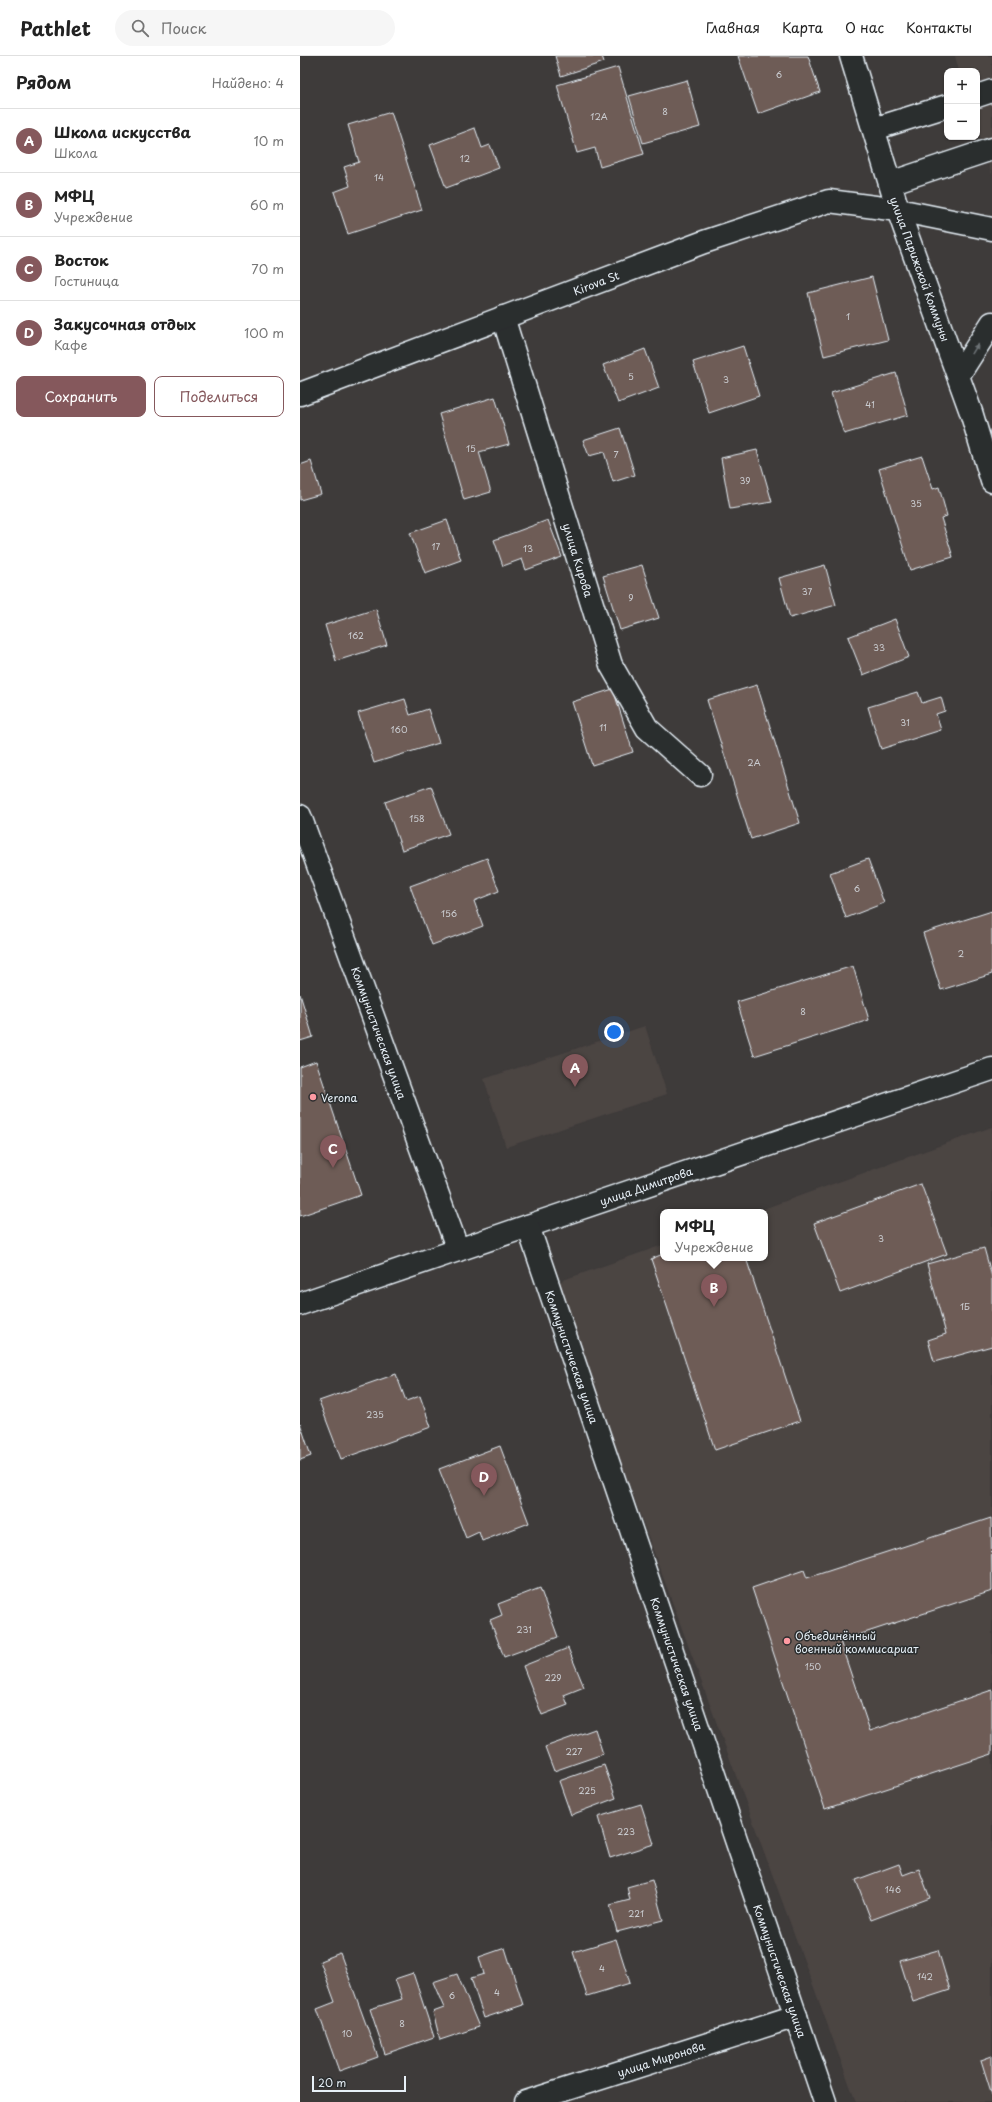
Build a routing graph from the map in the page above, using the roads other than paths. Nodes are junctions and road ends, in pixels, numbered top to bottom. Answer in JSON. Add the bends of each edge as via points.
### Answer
{"nodes":[{"id":1,"x":851,"y":56,"type":"edge"},
{"id":2,"x":992,"y":91,"type":"edge"},
{"id":3,"x":980,"y":95,"type":"edge"},
{"id":4,"x":944,"y":107,"type":"edge"},
{"id":5,"x":874,"y":129,"type":"junction"},
{"id":6,"x":992,"y":149,"type":"edge"},
{"id":7,"x":890,"y":183,"type":"junction"},
{"id":8,"x":898,"y":210,"type":"junction"},
{"id":9,"x":992,"y":229,"type":"edge"},
{"id":10,"x":503,"y":317,"type":"junction"},
{"id":11,"x":992,"y":323,"type":"edge"},
{"id":12,"x":958,"y":376,"type":"junction"},
{"id":13,"x":300,"y":394,"type":"edge"},
{"id":14,"x":992,"y":481,"type":"edge"},
{"id":15,"x":700,"y":775,"type":"dead end"},
{"id":16,"x":300,"y":816,"type":"edge"},
{"id":17,"x":992,"y":1069,"type":"edge"},
{"id":18,"x":528,"y":1226,"type":"junction"},
{"id":19,"x":458,"y":1250,"type":"junction"},
{"id":20,"x":300,"y":1304,"type":"edge"},
{"id":21,"x":796,"y":2016,"type":"junction"},
{"id":22,"x":526,"y":2102,"type":"edge"},
{"id":23,"x":825,"y":2102,"type":"edge"}],
"edges":[{"from":1,"to":5,"type":"street","name":"улица Парижской Коммуны"},
{"from":2,"to":3,"type":"street"},
{"from":4,"to":5,"type":"street"},
{"from":5,"to":7,"type":"street","name":"улица Парижской Коммуны"},
{"from":6,"to":7,"type":"street"},
{"from":7,"to":8,"type":"street","name":"улица Парижской Коммуны"},
{"from":8,"to":9,"type":"street","name":"Kirova St"},
{"from":8,"to":10,"type":"street","name":"Kirova St","via":[[829,202],[704,242]]},
{"from":8,"to":12,"type":"street","name":"улица Парижской Коммуны"},
{"from":10,"to":13,"type":"street","name":"Kirova St"},
{"from":10,"to":15,"type":"street","name":"улица Кирова","via":[[610,665],[647,728]]},
{"from":12,"to":11,"type":"street","one_way":true},
{"from":12,"to":14,"type":"street","name":"улица Парижской Коммуны"},
{"from":16,"to":19,"type":"street","name":"Коммунистическая улица"},
{"from":17,"to":18,"type":"street","name":"улица Димитрова"},
{"from":18,"to":19,"type":"street","name":"улица Димитрова"},
{"from":18,"to":21,"type":"street","name":"Коммунистическая улица"},
{"from":19,"to":20,"type":"street","name":"улица Димитрова"},
{"from":21,"to":22,"type":"street","name":"улица Миронова"},
{"from":21,"to":23,"type":"street","name":"Коммунистическая улица"}]}
